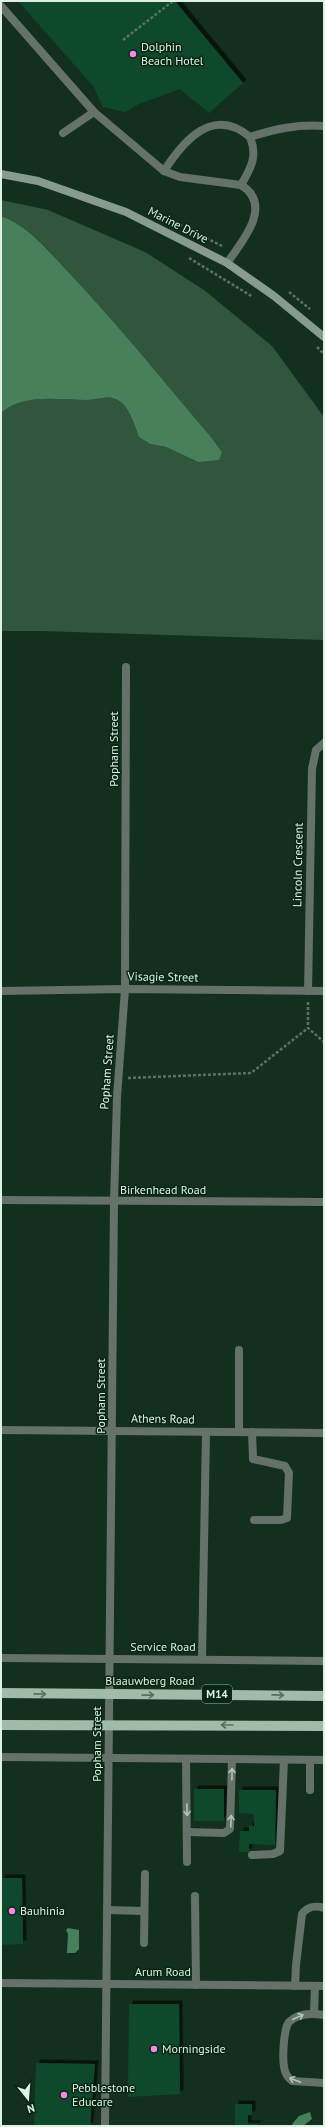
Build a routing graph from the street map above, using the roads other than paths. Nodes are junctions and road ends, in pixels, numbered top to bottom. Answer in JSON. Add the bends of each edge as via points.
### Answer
{"nodes":[{"id":1,"x":1,"y":6,"type":"edge"},
{"id":2,"x":94,"y":112,"type":"junction"},
{"id":3,"x":324,"y":126,"type":"edge"},
{"id":4,"x":63,"y":133,"type":"dead end"},
{"id":5,"x":250,"y":137,"type":"junction"},
{"id":6,"x":164,"y":171,"type":"junction"},
{"id":7,"x":1,"y":174,"type":"edge"},
{"id":8,"x":241,"y":185,"type":"junction"},
{"id":9,"x":227,"y":264,"type":"junction"},
{"id":10,"x":324,"y":337,"type":"edge"},
{"id":11,"x":126,"y":667,"type":"dead end"},
{"id":12,"x":324,"y":743,"type":"edge"},
{"id":13,"x":125,"y":989,"type":"junction"},
{"id":14,"x":1,"y":991,"type":"edge"},
{"id":15,"x":308,"y":991,"type":"junction"},
{"id":16,"x":324,"y":991,"type":"edge"},
{"id":17,"x":1,"y":1200,"type":"edge"},
{"id":18,"x":114,"y":1201,"type":"junction"},
{"id":19,"x":324,"y":1202,"type":"edge"},
{"id":20,"x":239,"y":1350,"type":"dead end"},
{"id":21,"x":1,"y":1430,"type":"edge"},
{"id":22,"x":113,"y":1431,"type":"junction"},
{"id":23,"x":206,"y":1432,"type":"junction"},
{"id":24,"x":239,"y":1432,"type":"junction"},
{"id":25,"x":252,"y":1432,"type":"junction"},
{"id":26,"x":324,"y":1433,"type":"edge"},
{"id":27,"x":254,"y":1520,"type":"dead end"},
{"id":28,"x":1,"y":1658,"type":"edge"},
{"id":29,"x":110,"y":1659,"type":"junction"},
{"id":30,"x":202,"y":1660,"type":"junction"},
{"id":31,"x":324,"y":1661,"type":"edge"},
{"id":32,"x":1,"y":1693,"type":"edge"},
{"id":33,"x":109,"y":1695,"type":"junction"},
{"id":34,"x":324,"y":1696,"type":"edge"},
{"id":35,"x":1,"y":1725,"type":"edge"},
{"id":36,"x":110,"y":1725,"type":"junction"},
{"id":37,"x":324,"y":1726,"type":"edge"},
{"id":38,"x":1,"y":1757,"type":"edge"},
{"id":39,"x":109,"y":1758,"type":"junction"},
{"id":40,"x":186,"y":1759,"type":"junction"},
{"id":41,"x":232,"y":1759,"type":"junction"},
{"id":42,"x":284,"y":1760,"type":"junction"},
{"id":43,"x":310,"y":1760,"type":"junction"},
{"id":44,"x":324,"y":1760,"type":"edge"},
{"id":45,"x":310,"y":1790,"type":"dead end"},
{"id":46,"x":187,"y":1832,"type":"junction"},
{"id":47,"x":252,"y":1855,"type":"dead end"},
{"id":48,"x":187,"y":1862,"type":"dead end"},
{"id":49,"x":146,"y":1874,"type":"dead end"},
{"id":50,"x":194,"y":1896,"type":"dead end"},
{"id":51,"x":324,"y":1908,"type":"edge"},
{"id":52,"x":108,"y":1910,"type":"junction"},
{"id":53,"x":143,"y":1910,"type":"junction"},
{"id":54,"x":144,"y":1943,"type":"dead end"},
{"id":55,"x":1,"y":1983,"type":"edge"},
{"id":56,"x":108,"y":1984,"type":"junction"},
{"id":57,"x":196,"y":1985,"type":"junction"},
{"id":58,"x":295,"y":1986,"type":"junction"},
{"id":59,"x":315,"y":1986,"type":"junction"},
{"id":60,"x":324,"y":1986,"type":"edge"},
{"id":61,"x":314,"y":2014,"type":"junction"},
{"id":62,"x":324,"y":2015,"type":"edge"},
{"id":63,"x":324,"y":2083,"type":"edge"},
{"id":64,"x":105,"y":2126,"type":"edge"}],
"edges":[{"from":1,"to":2,"type":"street"},
{"from":2,"to":4,"type":"street"},
{"from":2,"to":6,"type":"street"},
{"from":3,"to":5,"type":"street","via":[[298,125]]},
{"from":5,"to":6,"type":"street","via":[[235,127],[208,127],[185,142]]},
{"from":5,"to":8,"type":"street","via":[[255,157]]},
{"from":6,"to":8,"type":"street","via":[[180,177]]},
{"from":7,"to":9,"type":"main road","name":"Marine Drive","via":[[38,181],[126,212]]},
{"from":8,"to":9,"type":"street","via":[[252,196],[256,215],[249,232]]},
{"from":9,"to":10,"type":"main road","name":"Marine Drive","via":[[274,296]]},
{"from":11,"to":13,"type":"street","name":"Popham Street"},
{"from":12,"to":15,"type":"street","name":"Lincoln Crescent","via":[[316,750],[312,769]]},
{"from":13,"to":14,"type":"street","name":"Visagie Street"},
{"from":13,"to":15,"type":"street","name":"Visagie Street"},
{"from":13,"to":18,"type":"street","name":"Popham Street","via":[[118,1078]]},
{"from":15,"to":16,"type":"street","name":"Visagie Street"},
{"from":17,"to":18,"type":"street","name":"Birkenhead Road"},
{"from":18,"to":19,"type":"street","name":"Birkenhead Road"},
{"from":18,"to":22,"type":"street","name":"Popham Street"},
{"from":20,"to":24,"type":"street"},
{"from":21,"to":22,"type":"street","name":"Athens Road"},
{"from":22,"to":23,"type":"street","name":"Athens Road"},
{"from":22,"to":29,"type":"street","name":"Popham Street"},
{"from":23,"to":24,"type":"street","name":"Athens Road"},
{"from":23,"to":30,"type":"street"},
{"from":24,"to":25,"type":"street","name":"Athens Road"},
{"from":25,"to":26,"type":"street","name":"Athens Road"},
{"from":25,"to":27,"type":"street","via":[[253,1459],[285,1466],[289,1473],[287,1518]]},
{"from":28,"to":29,"type":"street","name":"Service Road"},
{"from":29,"to":30,"type":"street","name":"Service Road"},
{"from":29,"to":33,"type":"street","name":"Popham Street"},
{"from":30,"to":31,"type":"street","name":"Service Road"},
{"from":32,"to":33,"type":"main road","name":"Blaauwberg Road","number":"M14","one_way":true},
{"from":33,"to":34,"type":"main road","name":"Blaauwberg Road","number":"M14","one_way":true},
{"from":33,"to":36,"type":"street","name":"Popham Street"},
{"from":35,"to":36,"type":"main road"},
{"from":37,"to":36,"type":"main road","one_way":true},
{"from":36,"to":39,"type":"street","name":"Popham Street"},
{"from":38,"to":39,"type":"street"},
{"from":39,"to":40,"type":"street"},
{"from":39,"to":52,"type":"street","name":"Popham Street"},
{"from":40,"to":41,"type":"street"},
{"from":40,"to":46,"type":"street","one_way":true},
{"from":41,"to":42,"type":"street"},
{"from":46,"to":41,"type":"street","one_way":true,"via":[[224,1833],[230,1829]]},
{"from":42,"to":43,"type":"street"},
{"from":42,"to":47,"type":"street","via":[[280,1851]]},
{"from":43,"to":44,"type":"street"},
{"from":43,"to":45,"type":"street"},
{"from":46,"to":48,"type":"street"},
{"from":49,"to":53,"type":"street"},
{"from":50,"to":57,"type":"street"},
{"from":51,"to":58,"type":"street","via":[[313,1906],[302,1914]]},
{"from":52,"to":53,"type":"street"},
{"from":52,"to":56,"type":"street","name":"Popham Street"},
{"from":53,"to":54,"type":"street"},
{"from":55,"to":56,"type":"street","name":"Arum Road"},
{"from":56,"to":57,"type":"street","name":"Arum Road"},
{"from":56,"to":64,"type":"street","name":"Popham Street"},
{"from":57,"to":58,"type":"street","name":"Arum Road"},
{"from":58,"to":59,"type":"street","name":"Arum Road"},
{"from":59,"to":60,"type":"street","name":"Arum Road"},
{"from":59,"to":61,"type":"street"},
{"from":61,"to":62,"type":"street"},
{"from":63,"to":61,"type":"street","one_way":true,"via":[[297,2082],[288,2077],[285,2071],[285,2030],[289,2023],[302,2015]]}]}
